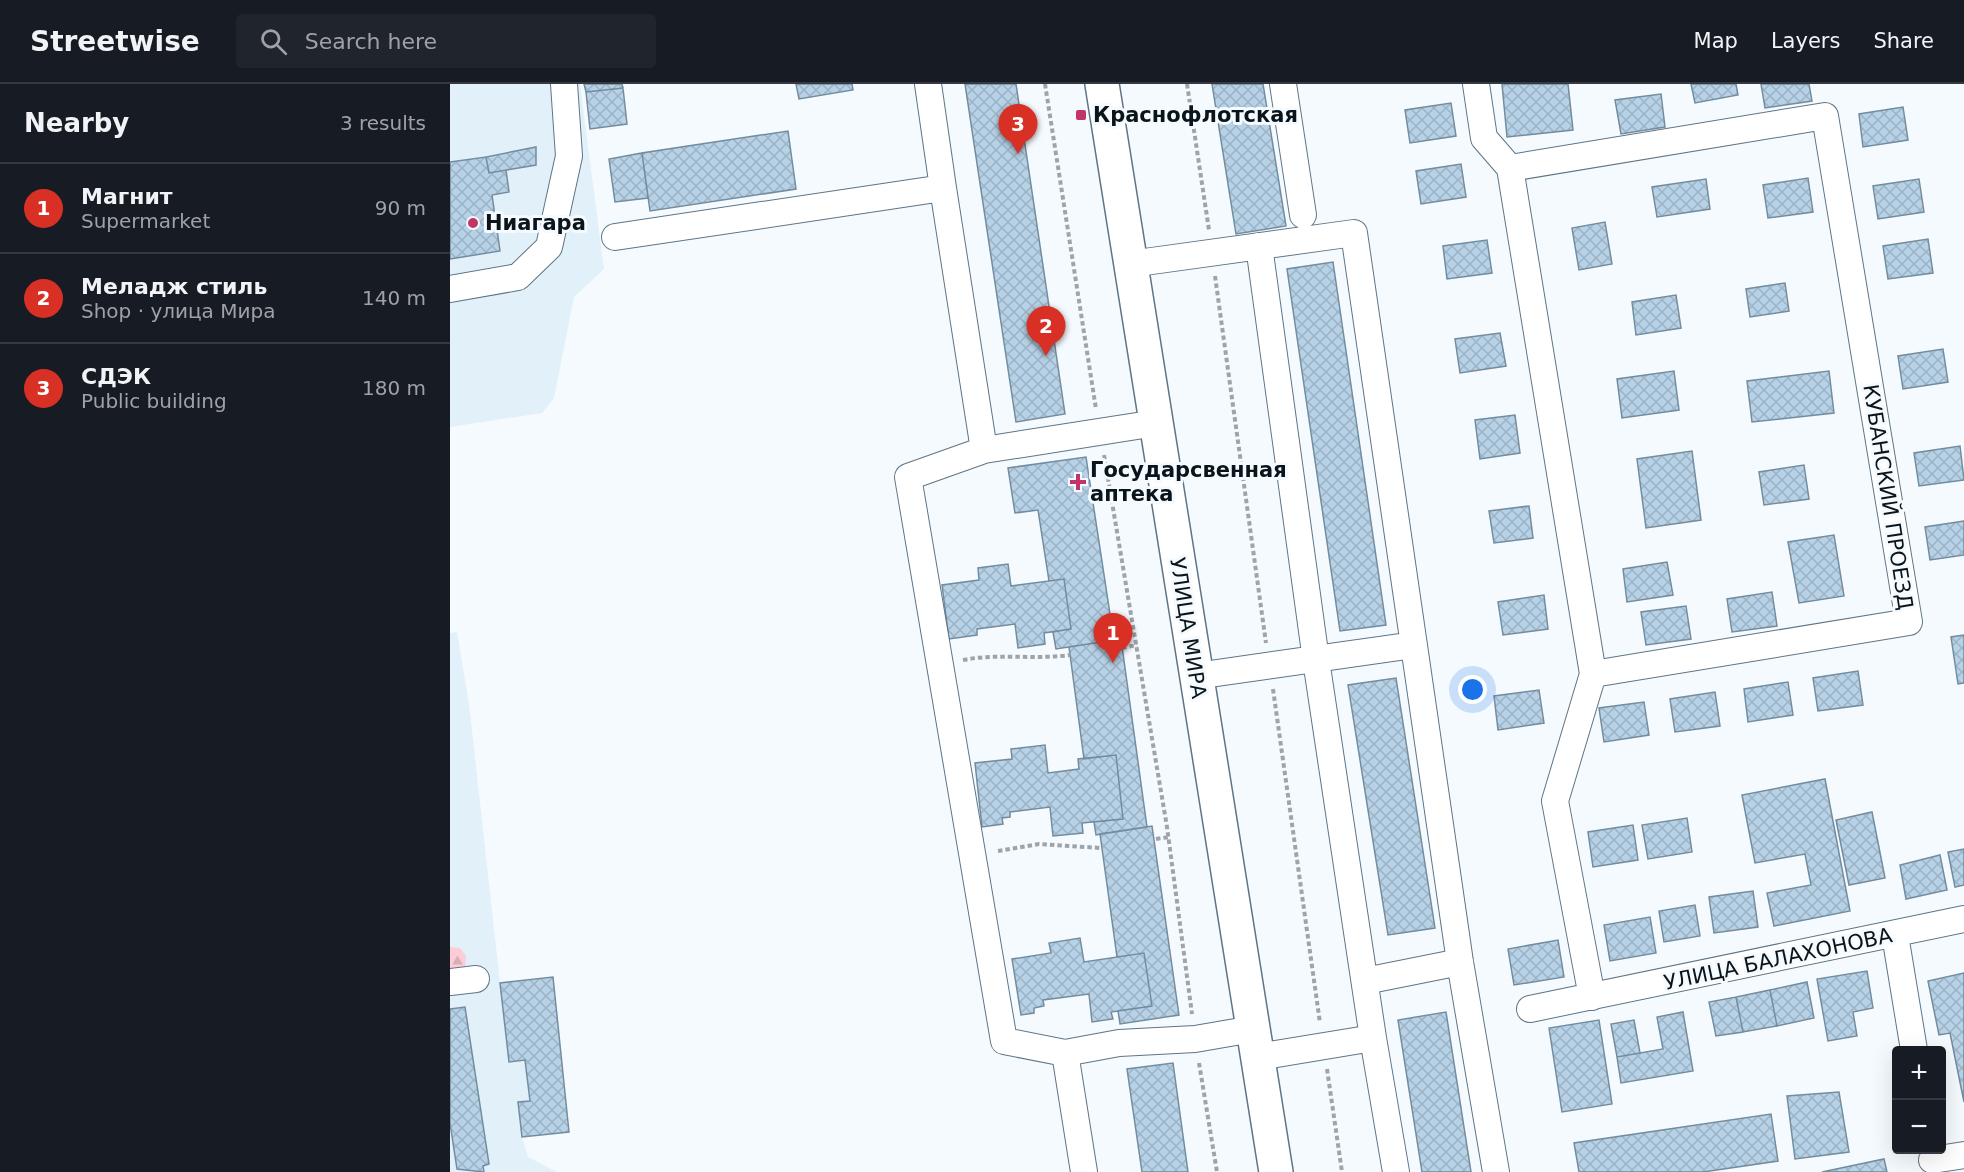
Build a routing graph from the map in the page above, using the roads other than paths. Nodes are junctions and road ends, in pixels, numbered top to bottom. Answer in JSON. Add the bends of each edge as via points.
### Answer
{"nodes":[{"id":1,"x":564,"y":84,"type":"edge"},
{"id":2,"x":928,"y":84,"type":"edge"},
{"id":3,"x":1102,"y":84,"type":"edge"},
{"id":4,"x":1283,"y":84,"type":"edge"},
{"id":5,"x":1476,"y":84,"type":"edge"},
{"id":6,"x":1510,"y":168,"type":"junction"},
{"id":7,"x":943,"y":188,"type":"junction"},
{"id":8,"x":1303,"y":215,"type":"dead end"},
{"id":9,"x":615,"y":237,"type":"dead end"},
{"id":10,"x":1259,"y":246,"type":"junction"},
{"id":11,"x":1130,"y":264,"type":"junction"},
{"id":12,"x":450,"y":289,"type":"edge"},
{"id":13,"x":1156,"y":423,"type":"junction"},
{"id":14,"x":984,"y":450,"type":"junction"},
{"id":15,"x":1414,"y":645,"type":"junction"},
{"id":16,"x":1316,"y":660,"type":"junction"},
{"id":17,"x":1593,"y":674,"type":"junction"},
{"id":18,"x":1196,"y":676,"type":"junction"},
{"id":19,"x":1964,"y":919,"type":"edge"},
{"id":20,"x":1894,"y":935,"type":"junction"},
{"id":21,"x":1460,"y":962,"type":"junction"},
{"id":22,"x":476,"y":980,"type":"dead end"},
{"id":23,"x":1365,"y":981,"type":"junction"},
{"id":24,"x":450,"y":982,"type":"edge"},
{"id":25,"x":1592,"y":997,"type":"junction"},
{"id":26,"x":1530,"y":1009,"type":"dead end"},
{"id":27,"x":1373,"y":1038,"type":"junction"},
{"id":28,"x":1255,"y":1043,"type":"junction"},
{"id":29,"x":1913,"y":1046,"type":"edge"},
{"id":30,"x":1065,"y":1053,"type":"junction"},
{"id":31,"x":1964,"y":1155,"type":"edge"},
{"id":32,"x":1932,"y":1160,"type":"edge"},
{"id":33,"x":1084,"y":1172,"type":"edge"},
{"id":34,"x":1276,"y":1172,"type":"edge"},
{"id":35,"x":1396,"y":1172,"type":"edge"},
{"id":36,"x":1496,"y":1172,"type":"edge"}],
"edges":[{"from":1,"to":12,"type":"street","via":[[569,156],[549,247],[518,277]]},
{"from":2,"to":7,"type":"street"},
{"from":3,"to":11,"type":"main road","name":"УЛИЦА МИРА"},
{"from":4,"to":8,"type":"street"},
{"from":5,"to":6,"type":"street","via":[[1484,138]]},
{"from":6,"to":17,"type":"street"},
{"from":6,"to":17,"type":"street","name":"КУБАНСКИЙ ПРОЕЗД","via":[[1825,116],[1909,621]]},
{"from":7,"to":9,"type":"street"},
{"from":7,"to":14,"type":"street"},
{"from":10,"to":11,"type":"street"},
{"from":10,"to":15,"type":"street","via":[[1354,233]]},
{"from":10,"to":16,"type":"street"},
{"from":11,"to":13,"type":"main road","name":"УЛИЦА МИРА"},
{"from":13,"to":14,"type":"street"},
{"from":13,"to":18,"type":"main road","name":"УЛИЦА МИРА"},
{"from":14,"to":30,"type":"street","via":[[908,477],[1004,1041]]},
{"from":15,"to":16,"type":"street"},
{"from":15,"to":21,"type":"street"},
{"from":16,"to":18,"type":"street"},
{"from":16,"to":23,"type":"street"},
{"from":17,"to":25,"type":"street","via":[[1555,801]]},
{"from":18,"to":28,"type":"main road","name":"УЛИЦА МИРА"},
{"from":19,"to":20,"type":"street","name":"УЛИЦА БАЛАХОНОВА"},
{"from":20,"to":25,"type":"street","name":"УЛИЦА БАЛАХОНОВА"},
{"from":20,"to":29,"type":"street"},
{"from":21,"to":23,"type":"street"},
{"from":21,"to":36,"type":"street"},
{"from":22,"to":24,"type":"street"},
{"from":23,"to":27,"type":"street"},
{"from":25,"to":26,"type":"street","name":"УЛИЦА БАЛАХОНОВА"},
{"from":27,"to":28,"type":"street","via":[[1324,1048]]},
{"from":27,"to":35,"type":"street"},
{"from":28,"to":30,"type":"street","via":[[1119,1043]]},
{"from":28,"to":34,"type":"main road","name":"УЛИЦА МИРА"},
{"from":30,"to":33,"type":"street"},
{"from":31,"to":32,"type":"street"}]}
